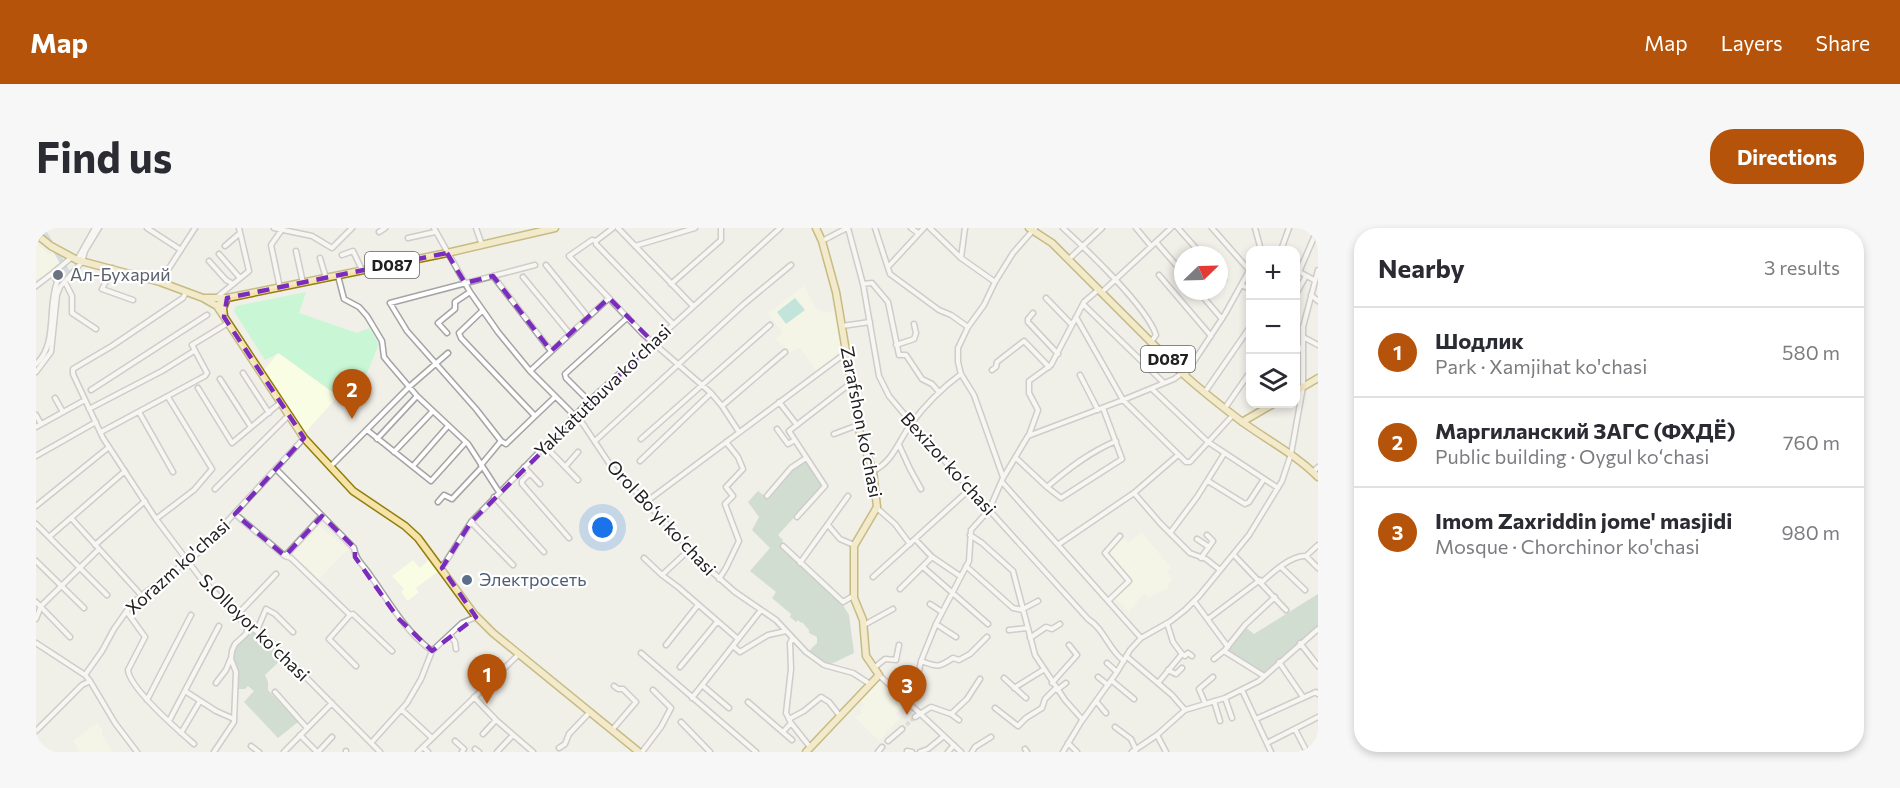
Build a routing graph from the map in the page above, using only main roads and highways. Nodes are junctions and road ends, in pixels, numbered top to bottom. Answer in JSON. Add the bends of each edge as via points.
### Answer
{"nodes":[{"id":1,"x":555,"y":228,"type":"edge"},
{"id":2,"x":816,"y":228,"type":"edge"},
{"id":3,"x":1032,"y":229,"type":"edge"},
{"id":4,"x":532,"y":230,"type":"edge"},
{"id":5,"x":36,"y":234,"type":"edge"},
{"id":6,"x":203,"y":298,"type":"junction"},
{"id":7,"x":227,"y":298,"type":"junction"},
{"id":8,"x":217,"y":306,"type":"junction"},
{"id":9,"x":226,"y":320,"type":"junction"},
{"id":10,"x":1318,"y":378,"type":"edge"},
{"id":11,"x":1300,"y":389,"type":"edge"},
{"id":12,"x":1266,"y":408,"type":"edge"},
{"id":13,"x":1242,"y":422,"type":"junction"},
{"id":14,"x":1316,"y":472,"type":"edge"},
{"id":15,"x":808,"y":751,"type":"edge"},
{"id":16,"x":640,"y":752,"type":"edge"}],
"edges":[{"from":1,"to":4,"type":"main road","number":"D087"},
{"from":2,"to":15,"type":"main road","name":"Zarafshon koʻchasi","via":[[836,292],[859,425],[873,471],[877,507],[855,545],[854,595],[864,625],[864,650],[879,675]]},
{"from":3,"to":13,"type":"main road","number":"D087","via":[[1069,259],[1184,374]]},
{"from":4,"to":7,"type":"main road","number":"D087","via":[[447,253]]},
{"from":5,"to":6,"type":"main road","number":"D087","via":[[72,261],[113,268]]},
{"from":6,"to":7,"type":"main road","number":"D087"},
{"from":6,"to":8,"type":"main road","number":"D087"},
{"from":7,"to":8,"type":"main road","number":"D087"},
{"from":7,"to":9,"type":"main road","via":[[223,308]]},
{"from":8,"to":9,"type":"main road","number":"D087"},
{"from":9,"to":16,"type":"main road","via":[[288,416],[330,468],[353,491],[409,530],[476,616],[518,655]]},
{"from":10,"to":11,"type":"main road"},
{"from":12,"to":13,"type":"main road"},
{"from":13,"to":14,"type":"main road","number":"D087"}]}
